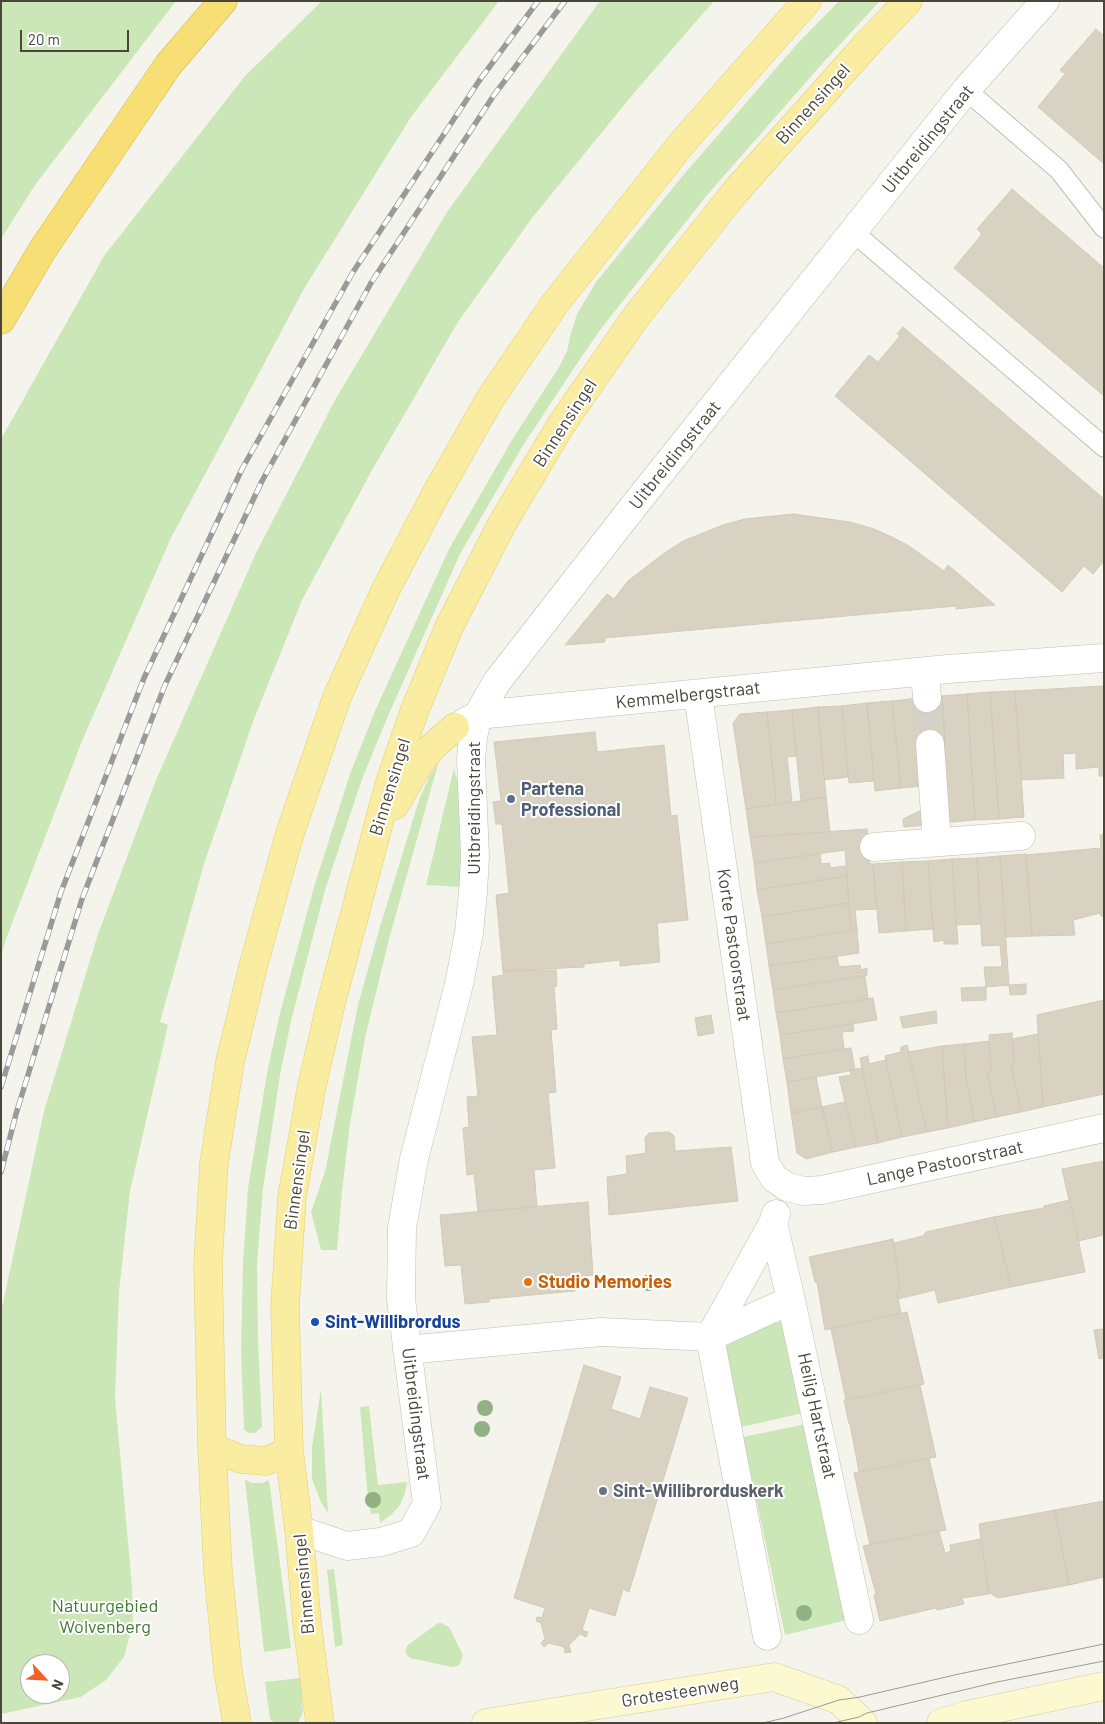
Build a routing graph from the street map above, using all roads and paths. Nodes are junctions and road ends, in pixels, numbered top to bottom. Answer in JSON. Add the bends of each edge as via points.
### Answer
{"nodes":[{"id":1,"x":223,"y":1,"type":"edge"},
{"id":2,"x":807,"y":1,"type":"edge"},
{"id":3,"x":908,"y":1,"type":"edge"},
{"id":4,"x":1044,"y":1,"type":"edge"},
{"id":5,"x":966,"y":90,"type":"junction"},
{"id":6,"x":1104,"y":228,"type":"edge"},
{"id":7,"x":852,"y":231,"type":"junction"},
{"id":8,"x":1,"y":320,"type":"edge"},
{"id":9,"x":1104,"y":447,"type":"edge"},
{"id":10,"x":1104,"y":658,"type":"edge"},
{"id":11,"x":698,"y":694,"type":"junction"},
{"id":12,"x":467,"y":721,"type":"junction"},
{"id":13,"x":930,"y":744,"type":"tunnel mouth"},
{"id":14,"x":1021,"y":836,"type":"dead end"},
{"id":15,"x":937,"y":842,"type":"junction"},
{"id":16,"x":874,"y":847,"type":"dead end"},
{"id":17,"x":359,"y":892,"type":"junction"},
{"id":18,"x":1104,"y":1128,"type":"edge"},
{"id":19,"x":787,"y":1187,"type":"junction"},
{"id":20,"x":773,"y":1223,"type":"junction"},
{"id":21,"x":791,"y":1300,"type":"junction"},
{"id":22,"x":710,"y":1336,"type":"junction"},
{"id":23,"x":407,"y":1350,"type":"junction"},
{"id":24,"x":212,"y":1448,"type":"junction"},
{"id":25,"x":289,"y":1451,"type":"junction"},
{"id":26,"x":299,"y":1530,"type":"junction"},
{"id":27,"x":859,"y":1620,"type":"dead end"},
{"id":28,"x":767,"y":1636,"type":"dead end"},
{"id":29,"x":1104,"y":1686,"type":"edge"},
{"id":30,"x":237,"y":1723,"type":"edge"},
{"id":31,"x":320,"y":1723,"type":"edge"},
{"id":32,"x":486,"y":1723,"type":"edge"},
{"id":33,"x":863,"y":1723,"type":"edge"},
{"id":34,"x":941,"y":1723,"type":"edge"}],
"edges":[{"from":1,"to":8,"type":"highway","via":[[169,64],[43,249]]},
{"from":2,"to":24,"type":"main road","via":[[682,142],[556,302],[490,399],[391,580],[336,697],[290,833],[230,1062],[214,1163],[208,1263]]},
{"from":3,"to":17,"type":"main road","name":"Binnensingel","via":[[736,191],[635,318],[561,425],[503,522],[449,627],[414,712],[389,785]]},
{"from":4,"to":5,"type":"street","name":"Uitbreidingstraat"},
{"from":5,"to":6,"type":"lane","via":[[1059,170]]},
{"from":5,"to":7,"type":"street","name":"Uitbreidingstraat"},
{"from":7,"to":9,"type":"lane"},
{"from":7,"to":12,"type":"street","name":"Uitbreidingstraat"},
{"from":10,"to":11,"type":"street","name":"Kemmelbergstraat","via":[[926,685]]},
{"from":11,"to":12,"type":"street","name":"Kemmelbergstraat"},
{"from":11,"to":19,"type":"street","name":"Korte Pastoorstraat","via":[[766,1163],[774,1178]]},
{"from":12,"to":17,"type":"main road","via":[[431,748],[414,772],[396,804]]},
{"from":12,"to":23,"type":"street","name":"Uitbreidingstraat","via":[[473,737],[473,892],[460,984],[414,1159],[402,1228],[401,1299]]},
{"from":13,"to":15,"type":"street"},
{"from":14,"to":15,"type":"street"},
{"from":15,"to":16,"type":"street"},
{"from":17,"to":25,"type":"main road","name":"Binnensingel","via":[[312,1085],[292,1197],[285,1306]]},
{"from":18,"to":19,"type":"street","name":"Lange Pastoorstraat","via":[[822,1190],[804,1191]]},
{"from":19,"to":20,"type":"street"},
{"from":20,"to":21,"type":"street","name":"Heilig Hartstraat"},
{"from":20,"to":22,"type":"street"},
{"from":21,"to":22,"type":"street"},
{"from":21,"to":27,"type":"street","name":"Heilig Hartstraat"},
{"from":22,"to":23,"type":"street","via":[[601,1332]]},
{"from":22,"to":28,"type":"street"},
{"from":23,"to":26,"type":"street","name":"Uitbreidingstraat","via":[[427,1504],[411,1533],[381,1542],[347,1546]]},
{"from":24,"to":25,"type":"main road","via":[[241,1459],[266,1461]]},
{"from":24,"to":30,"type":"main road","via":[[218,1571]]},
{"from":25,"to":26,"type":"main road","name":"Binnensingel"},
{"from":26,"to":31,"type":"main road","name":"Binnensingel"},
{"from":29,"to":34,"type":"main road"},
{"from":32,"to":33,"type":"main road","name":"Grotesteenweg","via":[[774,1677],[839,1700]]}]}
